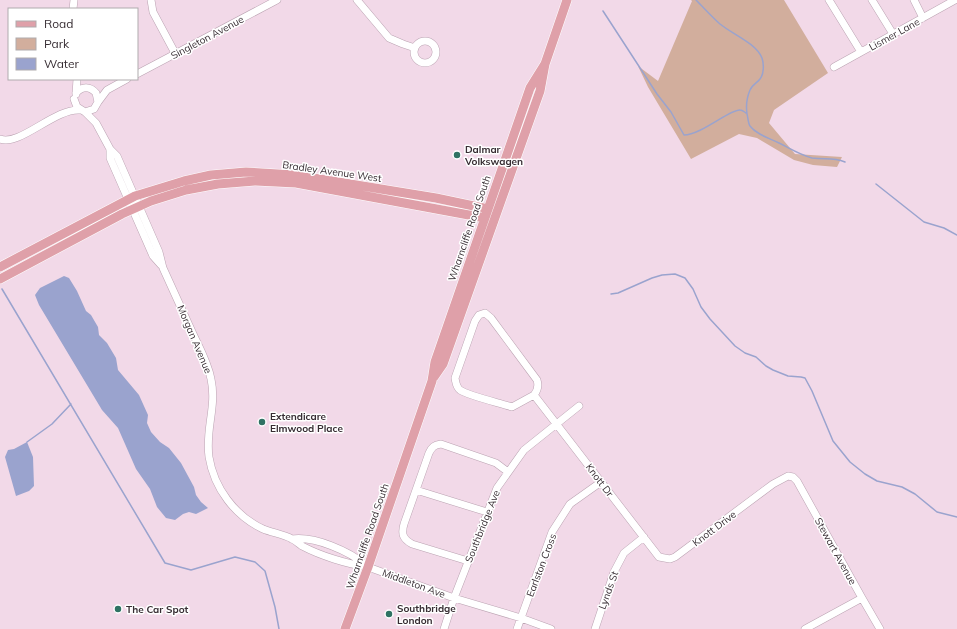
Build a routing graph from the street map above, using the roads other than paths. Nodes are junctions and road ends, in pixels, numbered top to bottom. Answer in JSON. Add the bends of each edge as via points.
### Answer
{"nodes":[{"id":1,"x":151,"y":0,"type":"edge"},
{"id":2,"x":277,"y":0,"type":"edge"},
{"id":3,"x":357,"y":0,"type":"edge"},
{"id":4,"x":567,"y":0,"type":"edge"},
{"id":5,"x":829,"y":0,"type":"edge"},
{"id":6,"x":873,"y":0,"type":"edge"},
{"id":7,"x":914,"y":0,"type":"edge"},
{"id":8,"x":955,"y":0,"type":"edge"},
{"id":9,"x":923,"y":18,"type":"junction"},
{"id":10,"x":894,"y":34,"type":"junction"},
{"id":11,"x":415,"y":48,"type":"dead end"},
{"id":12,"x":861,"y":52,"type":"junction"},
{"id":13,"x":175,"y":53,"type":"junction"},
{"id":14,"x":545,"y":64,"type":"junction"},
{"id":15,"x":834,"y":67,"type":"dead end"},
{"id":16,"x":138,"y":73,"type":"edge"},
{"id":17,"x":78,"y":80,"type":"edge"},
{"id":18,"x":79,"y":80,"type":"edge"},
{"id":19,"x":125,"y":80,"type":"edge"},
{"id":20,"x":90,"y":88,"type":"junction"},
{"id":21,"x":107,"y":90,"type":"junction"},
{"id":22,"x":75,"y":96,"type":"junction"},
{"id":23,"x":97,"y":104,"type":"junction"},
{"id":24,"x":68,"y":110,"type":"junction"},
{"id":25,"x":83,"y":111,"type":"junction"},
{"id":26,"x":96,"y":123,"type":"junction"},
{"id":27,"x":0,"y":139,"type":"edge"},
{"id":28,"x":132,"y":198,"type":"junction"},
{"id":29,"x":136,"y":208,"type":"junction"},
{"id":30,"x":486,"y":213,"type":"junction"},
{"id":31,"x":0,"y":267,"type":"edge"},
{"id":32,"x":0,"y":279,"type":"edge"},
{"id":33,"x":432,"y":381,"type":"junction"},
{"id":34,"x":534,"y":395,"type":"junction"},
{"id":35,"x":579,"y":406,"type":"dead end"},
{"id":36,"x":556,"y":423,"type":"junction"},
{"id":37,"x":508,"y":472,"type":"junction"},
{"id":38,"x":788,"y":476,"type":"joint"},
{"id":39,"x":600,"y":482,"type":"junction"},
{"id":40,"x":416,"y":490,"type":"junction"},
{"id":41,"x":487,"y":512,"type":"junction"},
{"id":42,"x":644,"y":537,"type":"junction"},
{"id":43,"x":468,"y":561,"type":"junction"},
{"id":44,"x":368,"y":567,"type":"junction"},
{"id":45,"x":454,"y":598,"type":"junction"},
{"id":46,"x":862,"y":598,"type":"junction"},
{"id":47,"x":521,"y":618,"type":"junction"},
{"id":48,"x":345,"y":629,"type":"edge"},
{"id":49,"x":444,"y":629,"type":"edge"},
{"id":50,"x":518,"y":629,"type":"edge"},
{"id":51,"x":550,"y":629,"type":"edge"},
{"id":52,"x":594,"y":629,"type":"edge"},
{"id":53,"x":805,"y":629,"type":"edge"},
{"id":54,"x":880,"y":629,"type":"edge"}],
"edges":[{"from":1,"to":13,"type":"street","via":[[153,12]]},
{"from":2,"to":13,"type":"street","name":"Singleton Avenue"},
{"from":3,"to":11,"type":"street","via":[[389,38]]},
{"from":4,"to":14,"type":"main road","name":"Wharncliffe Road South"},
{"from":5,"to":12,"type":"street"},
{"from":6,"to":10,"type":"street"},
{"from":7,"to":9,"type":"street"},
{"from":8,"to":9,"type":"street","name":"Lismer Lane"},
{"from":9,"to":10,"type":"street","name":"Lismer Lane"},
{"from":10,"to":12,"type":"street","name":"Lismer Lane"},
{"from":12,"to":15,"type":"street","name":"Lismer Lane"},
{"from":13,"to":16,"type":"street","name":"Singleton Avenue"},
{"from":14,"to":30,"type":"main road","name":"Wharncliffe Road South","via":[[530,88]]},
{"from":14,"to":33,"type":"main road","name":"Wharncliffe Road South","via":[[540,91],[496,216],[443,364]]},
{"from":17,"to":22,"type":"street"},
{"from":18,"to":20,"type":"street"},
{"from":19,"to":21,"type":"street"},
{"from":20,"to":21,"type":"street"},
{"from":20,"to":22,"type":"street","via":[[81,88]]},
{"from":20,"to":23,"type":"street","via":[[96,93]]},
{"from":21,"to":23,"type":"street"},
{"from":22,"to":24,"type":"street"},
{"from":22,"to":25,"type":"street","via":[[75,105]]},
{"from":23,"to":25,"type":"street","via":[[92,110]]},
{"from":23,"to":26,"type":"street","name":"Morgan Avenue"},
{"from":24,"to":25,"type":"street"},
{"from":24,"to":27,"type":"street","via":[[13,140]]},
{"from":25,"to":26,"type":"street","name":"Morgan Avenue"},
{"from":26,"to":28,"type":"street","name":"Morgan Avenue","via":[[110,149],[117,156]]},
{"from":28,"to":29,"type":"street","name":"Morgan Avenue"},
{"from":28,"to":30,"type":"main road","name":"Bradley Avenue West","via":[[184,181],[211,175],[246,172],[295,175],[436,198]]},
{"from":28,"to":31,"type":"main road","name":"Bradley Avenue West"},
{"from":29,"to":30,"type":"main road","name":"Bradley Avenue West","via":[[186,190],[255,181],[296,183]]},
{"from":29,"to":32,"type":"main road","name":"Bradley Avenue West"},
{"from":29,"to":44,"type":"street","name":"Morgan Avenue","via":[[153,256],[163,268],[211,377],[213,407],[209,427],[210,463],[218,484],[229,502],[245,518],[264,529],[354,565]]},
{"from":30,"to":33,"type":"main road","name":"Wharncliffe Road South","via":[[435,362]]},
{"from":33,"to":44,"type":"main road","name":"Wharncliffe Road South"},
{"from":34,"to":34,"type":"street","via":[[539,386],[537,380],[486,313],[479,315],[455,378],[456,385],[469,394],[512,407]]},
{"from":34,"to":36,"type":"street","name":"Knott Dr"},
{"from":35,"to":36,"type":"street","name":"Southbridge Ave"},
{"from":36,"to":37,"type":"street","name":"Southbridge Ave","via":[[524,450]]},
{"from":36,"to":39,"type":"street","name":"Knott Dr"},
{"from":37,"to":40,"type":"street","via":[[496,463],[441,444],[432,448],[429,453]]},
{"from":37,"to":41,"type":"street","name":"Southbridge Ave","via":[[496,488]]},
{"from":38,"to":42,"type":"street","name":"Knott Drive","via":[[762,492],[675,557],[659,557]]},
{"from":38,"to":46,"type":"street","name":"Stewart Avenue","via":[[797,481]]},
{"from":39,"to":42,"type":"street","name":"Knott Dr"},
{"from":39,"to":47,"type":"street","name":"Earlston Cross","via":[[570,504],[552,532]]},
{"from":40,"to":41,"type":"street"},
{"from":40,"to":43,"type":"street","via":[[402,530],[405,540]]},
{"from":41,"to":43,"type":"street","name":"Southbridge Ave"},
{"from":42,"to":52,"type":"street","name":"Lynds St","via":[[624,553],[614,572]]},
{"from":43,"to":45,"type":"street","name":"Southbridge Ave"},
{"from":44,"to":45,"type":"street","name":"Middleton Ave"},
{"from":44,"to":48,"type":"main road","name":"Wharncliffe Road South"},
{"from":45,"to":47,"type":"street","name":"Middleton Ave"},
{"from":45,"to":49,"type":"street","name":"Southbridge Ave"},
{"from":46,"to":53,"type":"street"},
{"from":46,"to":54,"type":"street","name":"Stewart Avenue"},
{"from":47,"to":50,"type":"street","name":"Earlston Cross"},
{"from":47,"to":51,"type":"street","name":"Middleton Ave"}]}
